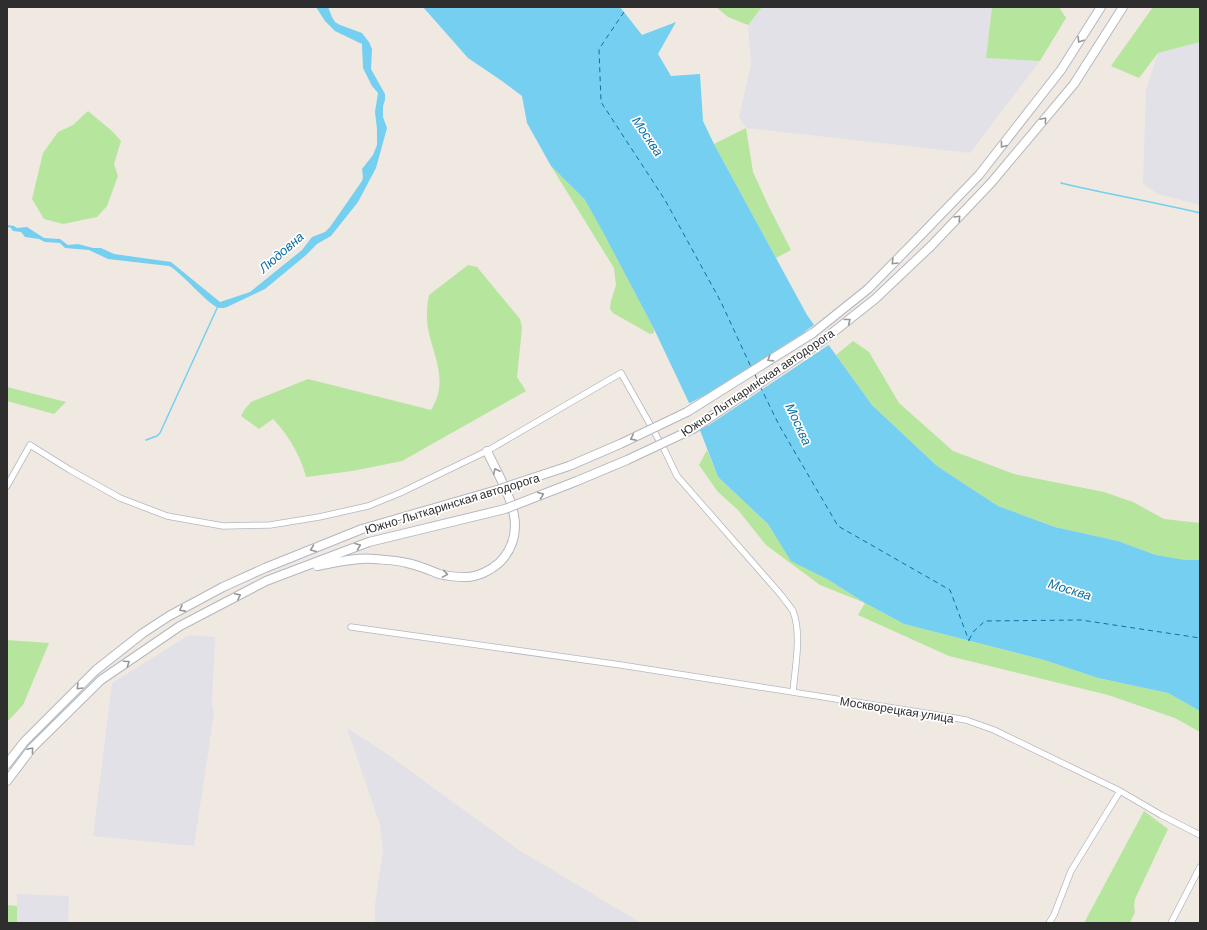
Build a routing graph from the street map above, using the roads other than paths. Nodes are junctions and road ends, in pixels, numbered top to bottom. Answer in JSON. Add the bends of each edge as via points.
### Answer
{"nodes":[{"id":1,"x":1101,"y":7,"type":"edge"},
{"id":2,"x":1123,"y":7,"type":"edge"},
{"id":3,"x":487,"y":451,"type":"junction"},
{"id":4,"x":7,"y":486,"type":"edge"},
{"id":5,"x":292,"y":571,"type":"junction"},
{"id":6,"x":351,"y":627,"type":"dead end"},
{"id":7,"x":793,"y":692,"type":"junction"},
{"id":8,"x":7,"y":764,"type":"edge"},
{"id":9,"x":7,"y":781,"type":"edge"},
{"id":10,"x":1120,"y":791,"type":"junction"},
{"id":11,"x":1200,"y":835,"type":"edge"},
{"id":12,"x":1200,"y":867,"type":"edge"},
{"id":13,"x":1049,"y":923,"type":"edge"},
{"id":14,"x":1171,"y":923,"type":"edge"}],
"edges":[{"from":1,"to":8,"type":"main road","name":"Южно-Лыткаринская автодорога","one_way":true,"bridge":true,"via":[[1061,70],[979,175],[868,289],[813,333],[687,412],[569,466],[362,530],[223,587],[143,632],[96,670],[24,742]]},
{"from":5,"to":2,"type":"main road","name":"Южно-Лыткаринская автодорога","one_way":true,"bridge":true,"via":[[369,542],[505,509],[627,460],[692,429],[822,341],[875,299],[931,246],[991,183],[1074,84]]},
{"from":3,"to":4,"type":"street","via":[[368,506],[270,525],[222,526],[167,516],[120,498],[30,445]]},
{"from":5,"to":3,"type":"main road","one_way":true,"via":[[342,561],[372,559],[408,563],[441,574],[468,577],[493,568],[510,547],[516,521],[511,501]]},
{"from":3,"to":7,"type":"street","via":[[621,373],[677,476],[793,611],[797,630],[797,654]]},
{"from":9,"to":5,"type":"main road","name":"Южно-Лыткаринская автодорога","one_way":true,"via":[[32,748],[101,680],[180,626],[266,581]]},
{"from":6,"to":7,"type":"street","name":"Москворецкая улица"},
{"from":7,"to":10,"type":"street","name":"Москворецкая улица","via":[[966,720],[994,730]]},
{"from":10,"to":11,"type":"street","name":"Москворецкая улица"},
{"from":10,"to":13,"type":"street","via":[[1071,871]]},
{"from":12,"to":14,"type":"street"}]}
